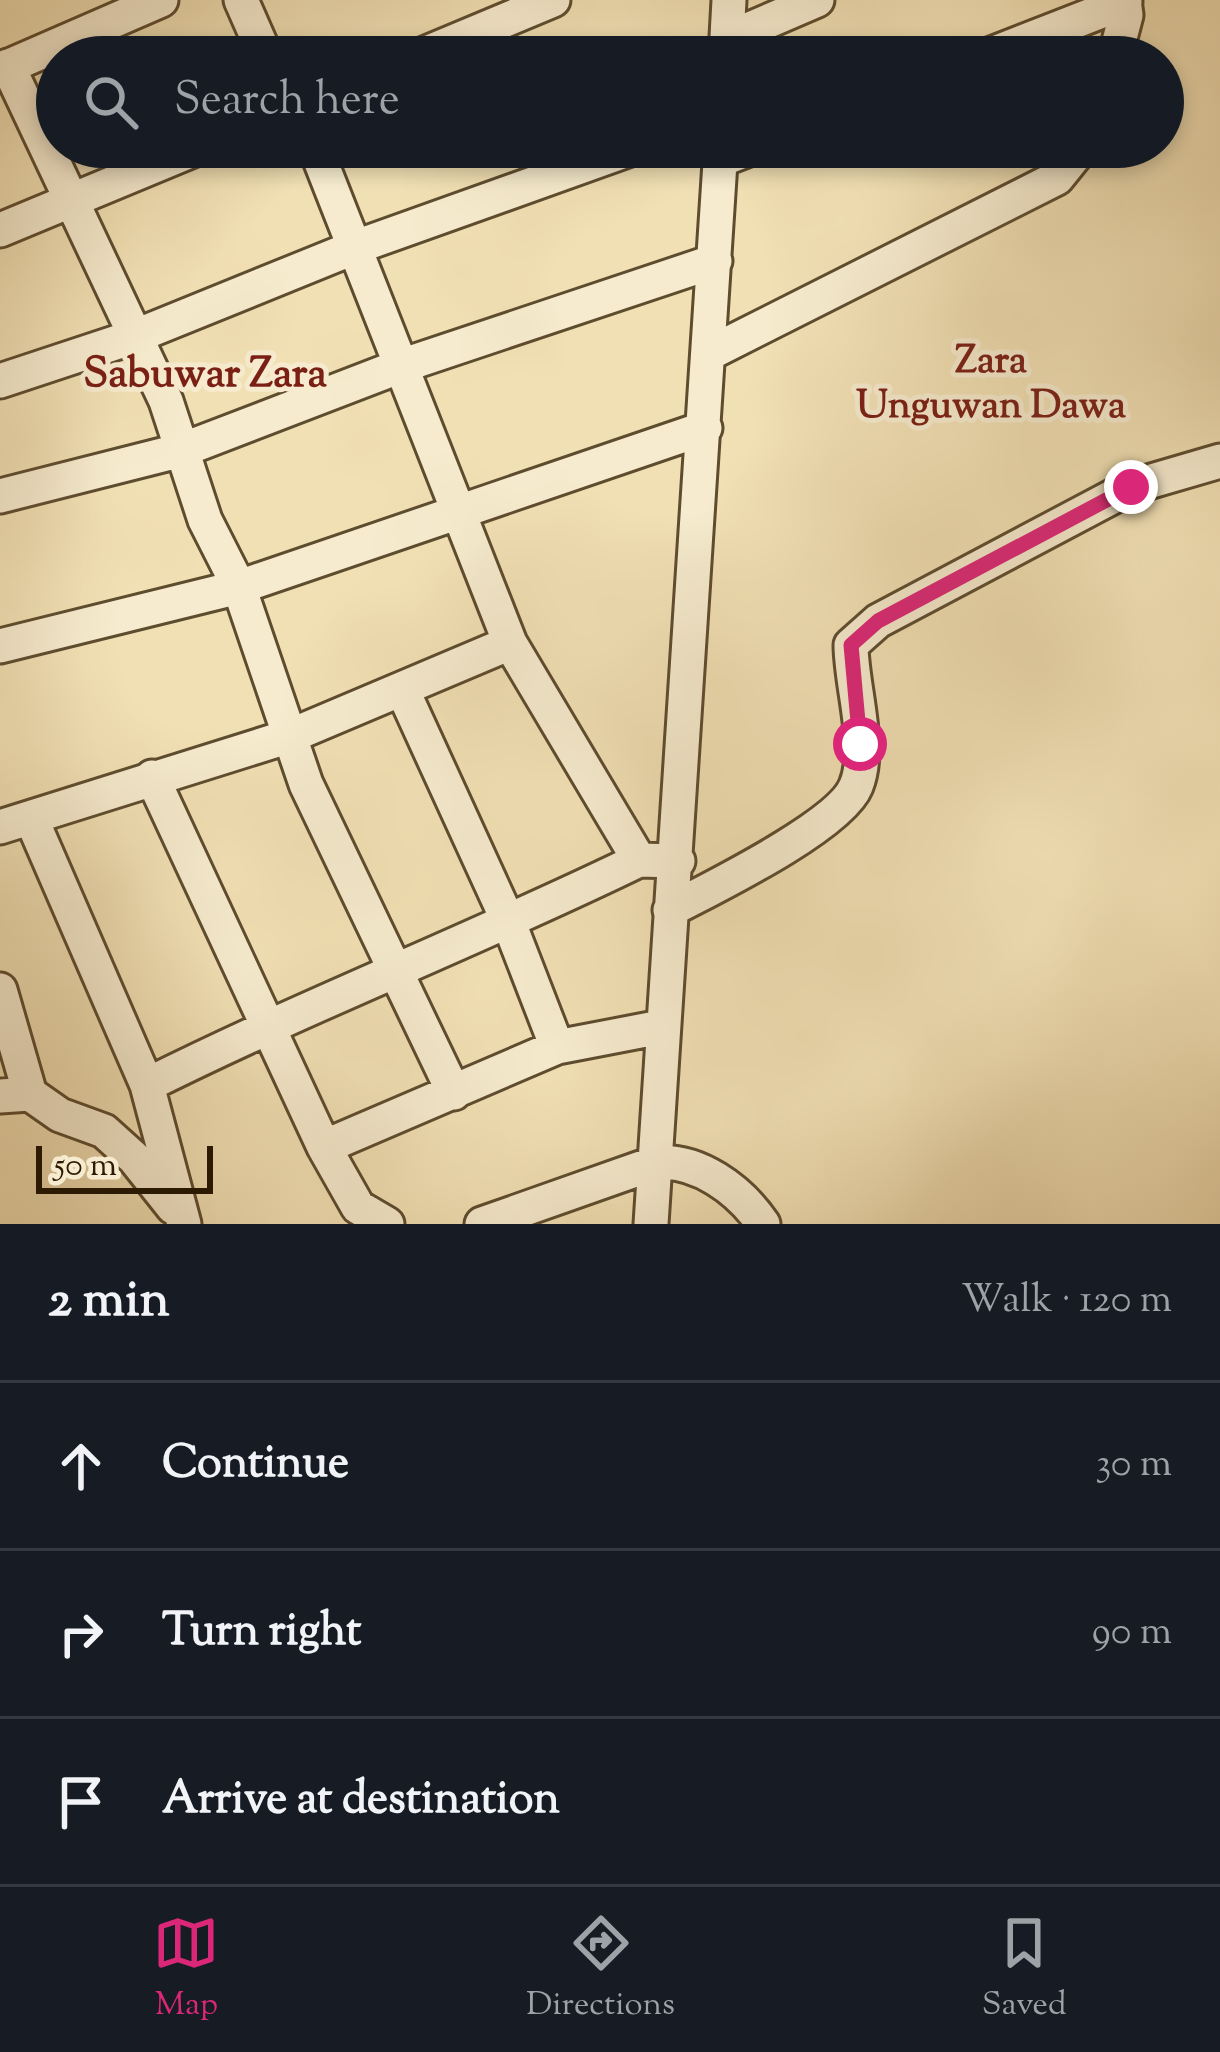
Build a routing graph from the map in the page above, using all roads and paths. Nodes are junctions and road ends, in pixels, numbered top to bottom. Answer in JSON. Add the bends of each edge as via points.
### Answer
{"nodes":[{"id":1,"x":161,"y":0,"type":"edge"},
{"id":2,"x":241,"y":0,"type":"edge"},
{"id":3,"x":553,"y":0,"type":"edge"},
{"id":4,"x":729,"y":0,"type":"edge"},
{"id":5,"x":817,"y":0,"type":"edge"},
{"id":6,"x":1124,"y":1,"type":"edge"},
{"id":7,"x":518,"y":7,"type":"edge"},
{"id":8,"x":78,"y":36,"type":"edge"},
{"id":9,"x":257,"y":36,"type":"edge"},
{"id":10,"x":459,"y":36,"type":"edge"},
{"id":11,"x":728,"y":36,"type":"edge"},
{"id":12,"x":750,"y":36,"type":"edge"},
{"id":13,"x":1036,"y":36,"type":"edge"},
{"id":14,"x":1121,"y":36,"type":"edge"},
{"id":15,"x":36,"y":54,"type":"edge"},
{"id":16,"x":4,"y":68,"type":"edge"},
{"id":17,"x":36,"y":130,"type":"edge"},
{"id":18,"x":56,"y":168,"type":"edge"},
{"id":19,"x":149,"y":168,"type":"edge"},
{"id":20,"x":323,"y":168,"type":"edge"},
{"id":21,"x":577,"y":168,"type":"edge"},
{"id":22,"x":719,"y":168,"type":"edge"},
{"id":23,"x":1066,"y":168,"type":"edge"},
{"id":24,"x":72,"y":200,"type":"junction"},
{"id":25,"x":0,"y":230,"type":"edge"},
{"id":26,"x":353,"y":248,"type":"junction"},
{"id":27,"x":715,"y":261,"type":"junction"},
{"id":28,"x":136,"y":337,"type":"junction"},
{"id":29,"x":710,"y":353,"type":"junction"},
{"id":30,"x":398,"y":368,"type":"junction"},
{"id":31,"x":0,"y":382,"type":"edge"},
{"id":32,"x":705,"y":428,"type":"junction"},
{"id":33,"x":182,"y":450,"type":"junction"},
{"id":34,"x":1220,"y":460,"type":"edge"},
{"id":35,"x":0,"y":496,"type":"edge"},
{"id":36,"x":457,"y":515,"type":"junction"},
{"id":37,"x":239,"y":587,"type":"junction"},
{"id":38,"x":510,"y":643,"type":"junction"},
{"id":39,"x":0,"y":646,"type":"edge"},
{"id":40,"x":402,"y":688,"type":"junction"},
{"id":41,"x":290,"y":736,"type":"junction"},
{"id":42,"x":152,"y":777,"type":"junction"},
{"id":43,"x":16,"y":822,"type":"edge"},
{"id":44,"x":639,"y":860,"type":"junction"},
{"id":45,"x":678,"y":861,"type":"junction"},
{"id":46,"x":670,"y":910,"type":"junction"},
{"id":47,"x":509,"y":923,"type":"junction"},
{"id":48,"x":394,"y":968,"type":"junction"},
{"id":49,"x":0,"y":990,"type":"edge"},
{"id":50,"x":267,"y":1025,"type":"junction"},
{"id":51,"x":661,"y":1027,"type":"junction"},
{"id":52,"x":556,"y":1047,"type":"junction"},
{"id":53,"x":147,"y":1085,"type":"junction"},
{"id":54,"x":454,"y":1093,"type":"junction"},
{"id":55,"x":15,"y":1095,"type":"edge"},
{"id":56,"x":324,"y":1147,"type":"junction"},
{"id":57,"x":655,"y":1163,"type":"junction"},
{"id":58,"x":184,"y":1224,"type":"edge"},
{"id":59,"x":386,"y":1224,"type":"edge"},
{"id":60,"x":482,"y":1224,"type":"edge"},
{"id":61,"x":651,"y":1224,"type":"edge"},
{"id":62,"x":764,"y":1224,"type":"edge"}],
"edges":[{"from":1,"to":8,"type":"street"},
{"from":2,"to":9,"type":"street"},
{"from":3,"to":7,"type":"street"},
{"from":4,"to":11,"type":"street"},
{"from":5,"to":12,"type":"street"},
{"from":6,"to":13,"type":"street"},
{"from":6,"to":14,"type":"street"},
{"from":7,"to":10,"type":"street"},
{"from":15,"to":16,"type":"street"},
{"from":16,"to":17,"type":"street"},
{"from":18,"to":24,"type":"street"},
{"from":19,"to":24,"type":"street"},
{"from":20,"to":26,"type":"street"},
{"from":21,"to":26,"type":"street"},
{"from":22,"to":27,"type":"street"},
{"from":23,"to":29,"type":"street"},
{"from":24,"to":25,"type":"street"},
{"from":24,"to":28,"type":"street"},
{"from":26,"to":28,"type":"street"},
{"from":26,"to":30,"type":"street"},
{"from":27,"to":29,"type":"street"},
{"from":27,"to":30,"type":"street"},
{"from":28,"to":31,"type":"street"},
{"from":28,"to":33,"type":"street"},
{"from":29,"to":32,"type":"street"},
{"from":30,"to":33,"type":"street"},
{"from":30,"to":36,"type":"street"},
{"from":32,"to":36,"type":"street"},
{"from":32,"to":45,"type":"street"},
{"from":33,"to":35,"type":"street"},
{"from":33,"to":37,"type":"street"},
{"from":34,"to":46,"type":"street","via":[[1131,487],[878,621],[851,645],[856,787],[826,819]]},
{"from":36,"to":37,"type":"street"},
{"from":36,"to":38,"type":"street"},
{"from":37,"to":39,"type":"street"},
{"from":37,"to":41,"type":"street"},
{"from":38,"to":40,"type":"street"},
{"from":38,"to":44,"type":"street"},
{"from":40,"to":41,"type":"street"},
{"from":40,"to":47,"type":"street"},
{"from":41,"to":42,"type":"street"},
{"from":41,"to":48,"type":"street"},
{"from":42,"to":43,"type":"street"},
{"from":42,"to":50,"type":"street"},
{"from":43,"to":53,"type":"street"},
{"from":44,"to":45,"type":"street"},
{"from":44,"to":47,"type":"street"},
{"from":45,"to":46,"type":"street"},
{"from":46,"to":51,"type":"street"},
{"from":47,"to":48,"type":"street"},
{"from":47,"to":52,"type":"street"},
{"from":48,"to":50,"type":"street"},
{"from":48,"to":54,"type":"street"},
{"from":49,"to":55,"type":"street"},
{"from":50,"to":53,"type":"street"},
{"from":50,"to":56,"type":"street"},
{"from":51,"to":52,"type":"street"},
{"from":51,"to":57,"type":"street"},
{"from":52,"to":54,"type":"street"},
{"from":53,"to":58,"type":"street"},
{"from":54,"to":56,"type":"street"},
{"from":55,"to":58,"type":"street","via":[[104,1131],[164,1191]]},
{"from":56,"to":59,"type":"street","via":[[358,1207]]},
{"from":57,"to":60,"type":"street"},
{"from":57,"to":61,"type":"street"},
{"from":57,"to":62,"type":"street","via":[[678,1160],[721,1183]]}]}
